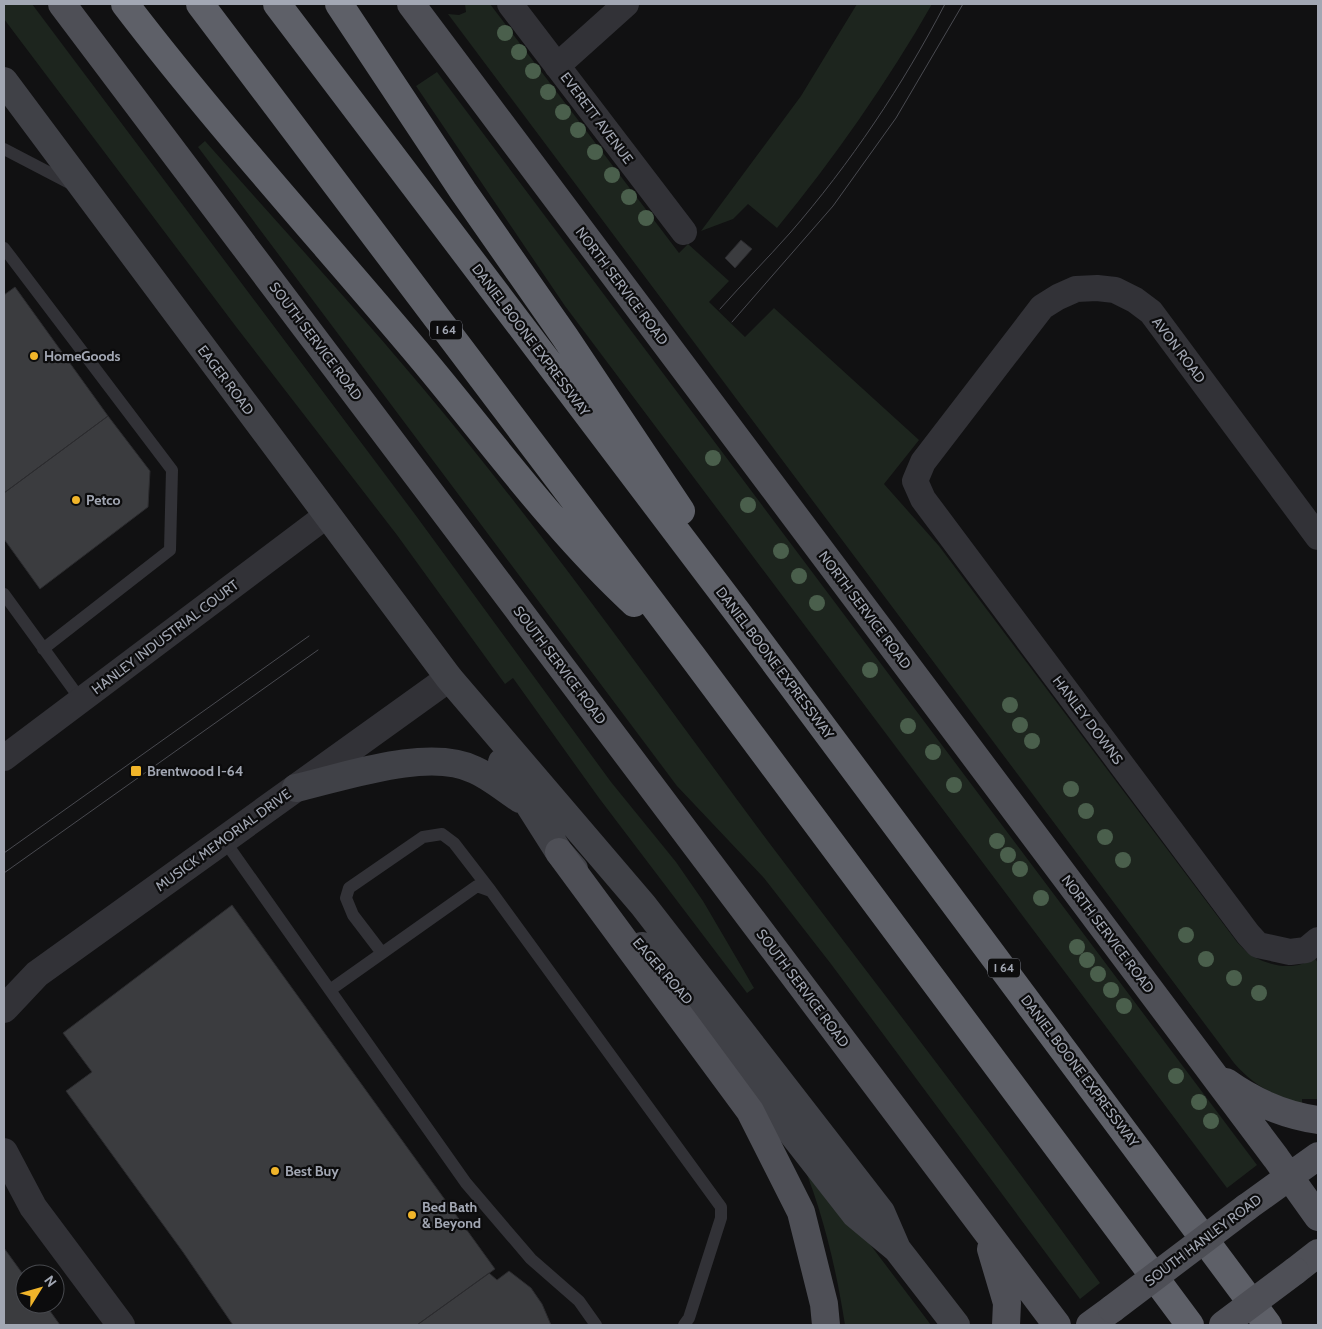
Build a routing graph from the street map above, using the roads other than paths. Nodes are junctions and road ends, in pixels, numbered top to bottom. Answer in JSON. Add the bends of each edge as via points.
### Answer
{"nodes":[{"id":1,"x":62,"y":4,"type":"edge"},
{"id":2,"x":125,"y":4,"type":"edge"},
{"id":3,"x":200,"y":4,"type":"edge"},
{"id":4,"x":278,"y":4,"type":"edge"},
{"id":5,"x":340,"y":4,"type":"edge"},
{"id":6,"x":411,"y":4,"type":"edge"},
{"id":7,"x":510,"y":4,"type":"edge"},
{"id":8,"x":626,"y":4,"type":"edge"},
{"id":9,"x":557,"y":66,"type":"junction"},
{"id":10,"x":4,"y":81,"type":"edge"},
{"id":11,"x":4,"y":149,"type":"edge"},
{"id":12,"x":87,"y":193,"type":"junction"},
{"id":13,"x":684,"y":232,"type":"dead end"},
{"id":14,"x":4,"y":248,"type":"edge"},
{"id":15,"x":915,"y":480,"type":"joint"},
{"id":16,"x":327,"y":515,"type":"junction"},
{"id":17,"x":1318,"y":537,"type":"edge"},
{"id":18,"x":4,"y":594,"type":"edge"},
{"id":19,"x":738,"y":613,"type":"junction"},
{"id":20,"x":44,"y":649,"type":"junction"},
{"id":21,"x":692,"y":656,"type":"junction"},
{"id":22,"x":449,"y":678,"type":"junction"},
{"id":23,"x":81,"y":700,"type":"junction"},
{"id":24,"x":4,"y":758,"type":"edge"},
{"id":25,"x":296,"y":788,"type":"junction"},
{"id":26,"x":530,"y":806,"type":"junction"},
{"id":27,"x":224,"y":840,"type":"junction"},
{"id":28,"x":559,"y":852,"type":"junction"},
{"id":29,"x":491,"y":891,"type":"junction"},
{"id":30,"x":1318,"y":940,"type":"edge"},
{"id":31,"x":382,"y":953,"type":"junction"},
{"id":32,"x":330,"y":990,"type":"junction"},
{"id":33,"x":4,"y":1009,"type":"edge"},
{"id":34,"x":1211,"y":1071,"type":"junction"},
{"id":35,"x":1318,"y":1120,"type":"edge"},
{"id":36,"x":4,"y":1152,"type":"edge"},
{"id":37,"x":1318,"y":1156,"type":"edge"},
{"id":38,"x":1289,"y":1176,"type":"junction"},
{"id":39,"x":1318,"y":1217,"type":"edge"},
{"id":40,"x":986,"y":1233,"type":"junction"},
{"id":41,"x":897,"y":1249,"type":"junction"},
{"id":42,"x":1318,"y":1253,"type":"edge"},
{"id":43,"x":121,"y":1325,"type":"edge"},
{"id":44,"x":596,"y":1325,"type":"edge"},
{"id":45,"x":684,"y":1325,"type":"edge"},
{"id":46,"x":826,"y":1325,"type":"edge"},
{"id":47,"x":956,"y":1325,"type":"edge"},
{"id":48,"x":1006,"y":1325,"type":"edge"},
{"id":49,"x":1057,"y":1325,"type":"edge"},
{"id":50,"x":1090,"y":1325,"type":"edge"},
{"id":51,"x":1190,"y":1325,"type":"edge"},
{"id":52,"x":1224,"y":1325,"type":"edge"},
{"id":53,"x":1268,"y":1325,"type":"edge"}],
"edges":[{"from":1,"to":40,"type":"main road","name":"SOUTH SERVICE ROAD"},
{"from":2,"to":21,"type":"highway","via":[[200,101],[345,267],[562,528],[627,596]]},
{"from":3,"to":21,"type":"highway","number":"I 64"},
{"from":4,"to":19,"type":"highway","name":"DANIEL BOONE EXPRESSWAY","number":"I 64"},
{"from":5,"to":19,"type":"highway","via":[[463,191],[635,441],[690,526]]},
{"from":6,"to":34,"type":"main road","name":"NORTH SERVICE ROAD"},
{"from":7,"to":9,"type":"street","name":"EVERETT AVENUE"},
{"from":8,"to":9,"type":"street"},
{"from":9,"to":13,"type":"street","name":"EVERETT AVENUE"},
{"from":10,"to":12,"type":"main road","name":"EAGER ROAD"},
{"from":11,"to":12,"type":"lane"},
{"from":12,"to":16,"type":"main road","name":"EAGER ROAD"},
{"from":14,"to":20,"type":"lane","via":[[172,470],[170,550]]},
{"from":15,"to":17,"type":"street","name":"AVON ROAD","via":[[923,462],[1042,307],[1076,289],[1115,290],[1151,312]]},
{"from":15,"to":30,"type":"street","name":"HANLEY DOWNS","via":[[923,499],[1248,934],[1258,945],[1290,952],[1306,950]]},
{"from":16,"to":22,"type":"main road","name":"EAGER ROAD"},
{"from":16,"to":23,"type":"street","name":"HANLEY INDUSTRIAL COURT"},
{"from":18,"to":20,"type":"lane"},
{"from":19,"to":53,"type":"highway","name":"DANIEL BOONE EXPRESSWAY","number":"I 64"},
{"from":20,"to":23,"type":"lane"},
{"from":21,"to":51,"type":"highway","number":"I 64"},
{"from":22,"to":25,"type":"street","name":"MUSICK MEMORIAL DRIVE"},
{"from":22,"to":26,"type":"main road","name":"EAGER ROAD"},
{"from":22,"to":41,"type":"main road","name":"EAGER ROAD","via":[[643,905],[881,1212]]},
{"from":23,"to":24,"type":"street","name":"HANLEY INDUSTRIAL COURT"},
{"from":25,"to":26,"type":"main road","via":[[420,761],[444,762],[475,770]]},
{"from":25,"to":27,"type":"street","name":"MUSICK MEMORIAL DRIVE"},
{"from":26,"to":28,"type":"main road","name":"EAGER ROAD"},
{"from":27,"to":32,"type":"lane"},
{"from":27,"to":33,"type":"street","name":"MUSICK MEMORIAL DRIVE","via":[[37,974]]},
{"from":28,"to":41,"type":"main road","name":"EAGER ROAD","via":[[686,996],[855,1214]]},
{"from":28,"to":46,"type":"main road","via":[[750,1112],[801,1212],[824,1304]]},
{"from":29,"to":31,"type":"lane","via":[[477,886]]},
{"from":29,"to":31,"type":"lane","via":[[454,843],[442,834],[423,836],[350,888],[346,898],[353,914]]},
{"from":29,"to":45,"type":"lane","via":[[721,1207],[721,1218]]},
{"from":31,"to":32,"type":"lane"},
{"from":32,"to":44,"type":"lane","via":[[466,1183],[531,1259],[579,1301]]},
{"from":34,"to":35,"type":"main road","via":[[1249,1098],[1298,1117]]},
{"from":34,"to":38,"type":"main road","name":"NORTH SERVICE ROAD"},
{"from":36,"to":43,"type":"street","via":[[32,1207]]},
{"from":37,"to":38,"type":"main road","name":"SOUTH HANLEY ROAD"},
{"from":38,"to":39,"type":"main road","name":"NORTH SERVICE ROAD"},
{"from":38,"to":50,"type":"main road","name":"SOUTH HANLEY ROAD","bridge":true},
{"from":40,"to":48,"type":"main road","via":[[1007,1303]]},
{"from":40,"to":49,"type":"main road","name":"SOUTH SERVICE ROAD"},
{"from":41,"to":47,"type":"main road","name":"EAGER ROAD"},
{"from":42,"to":52,"type":"main road","bridge":true}]}
